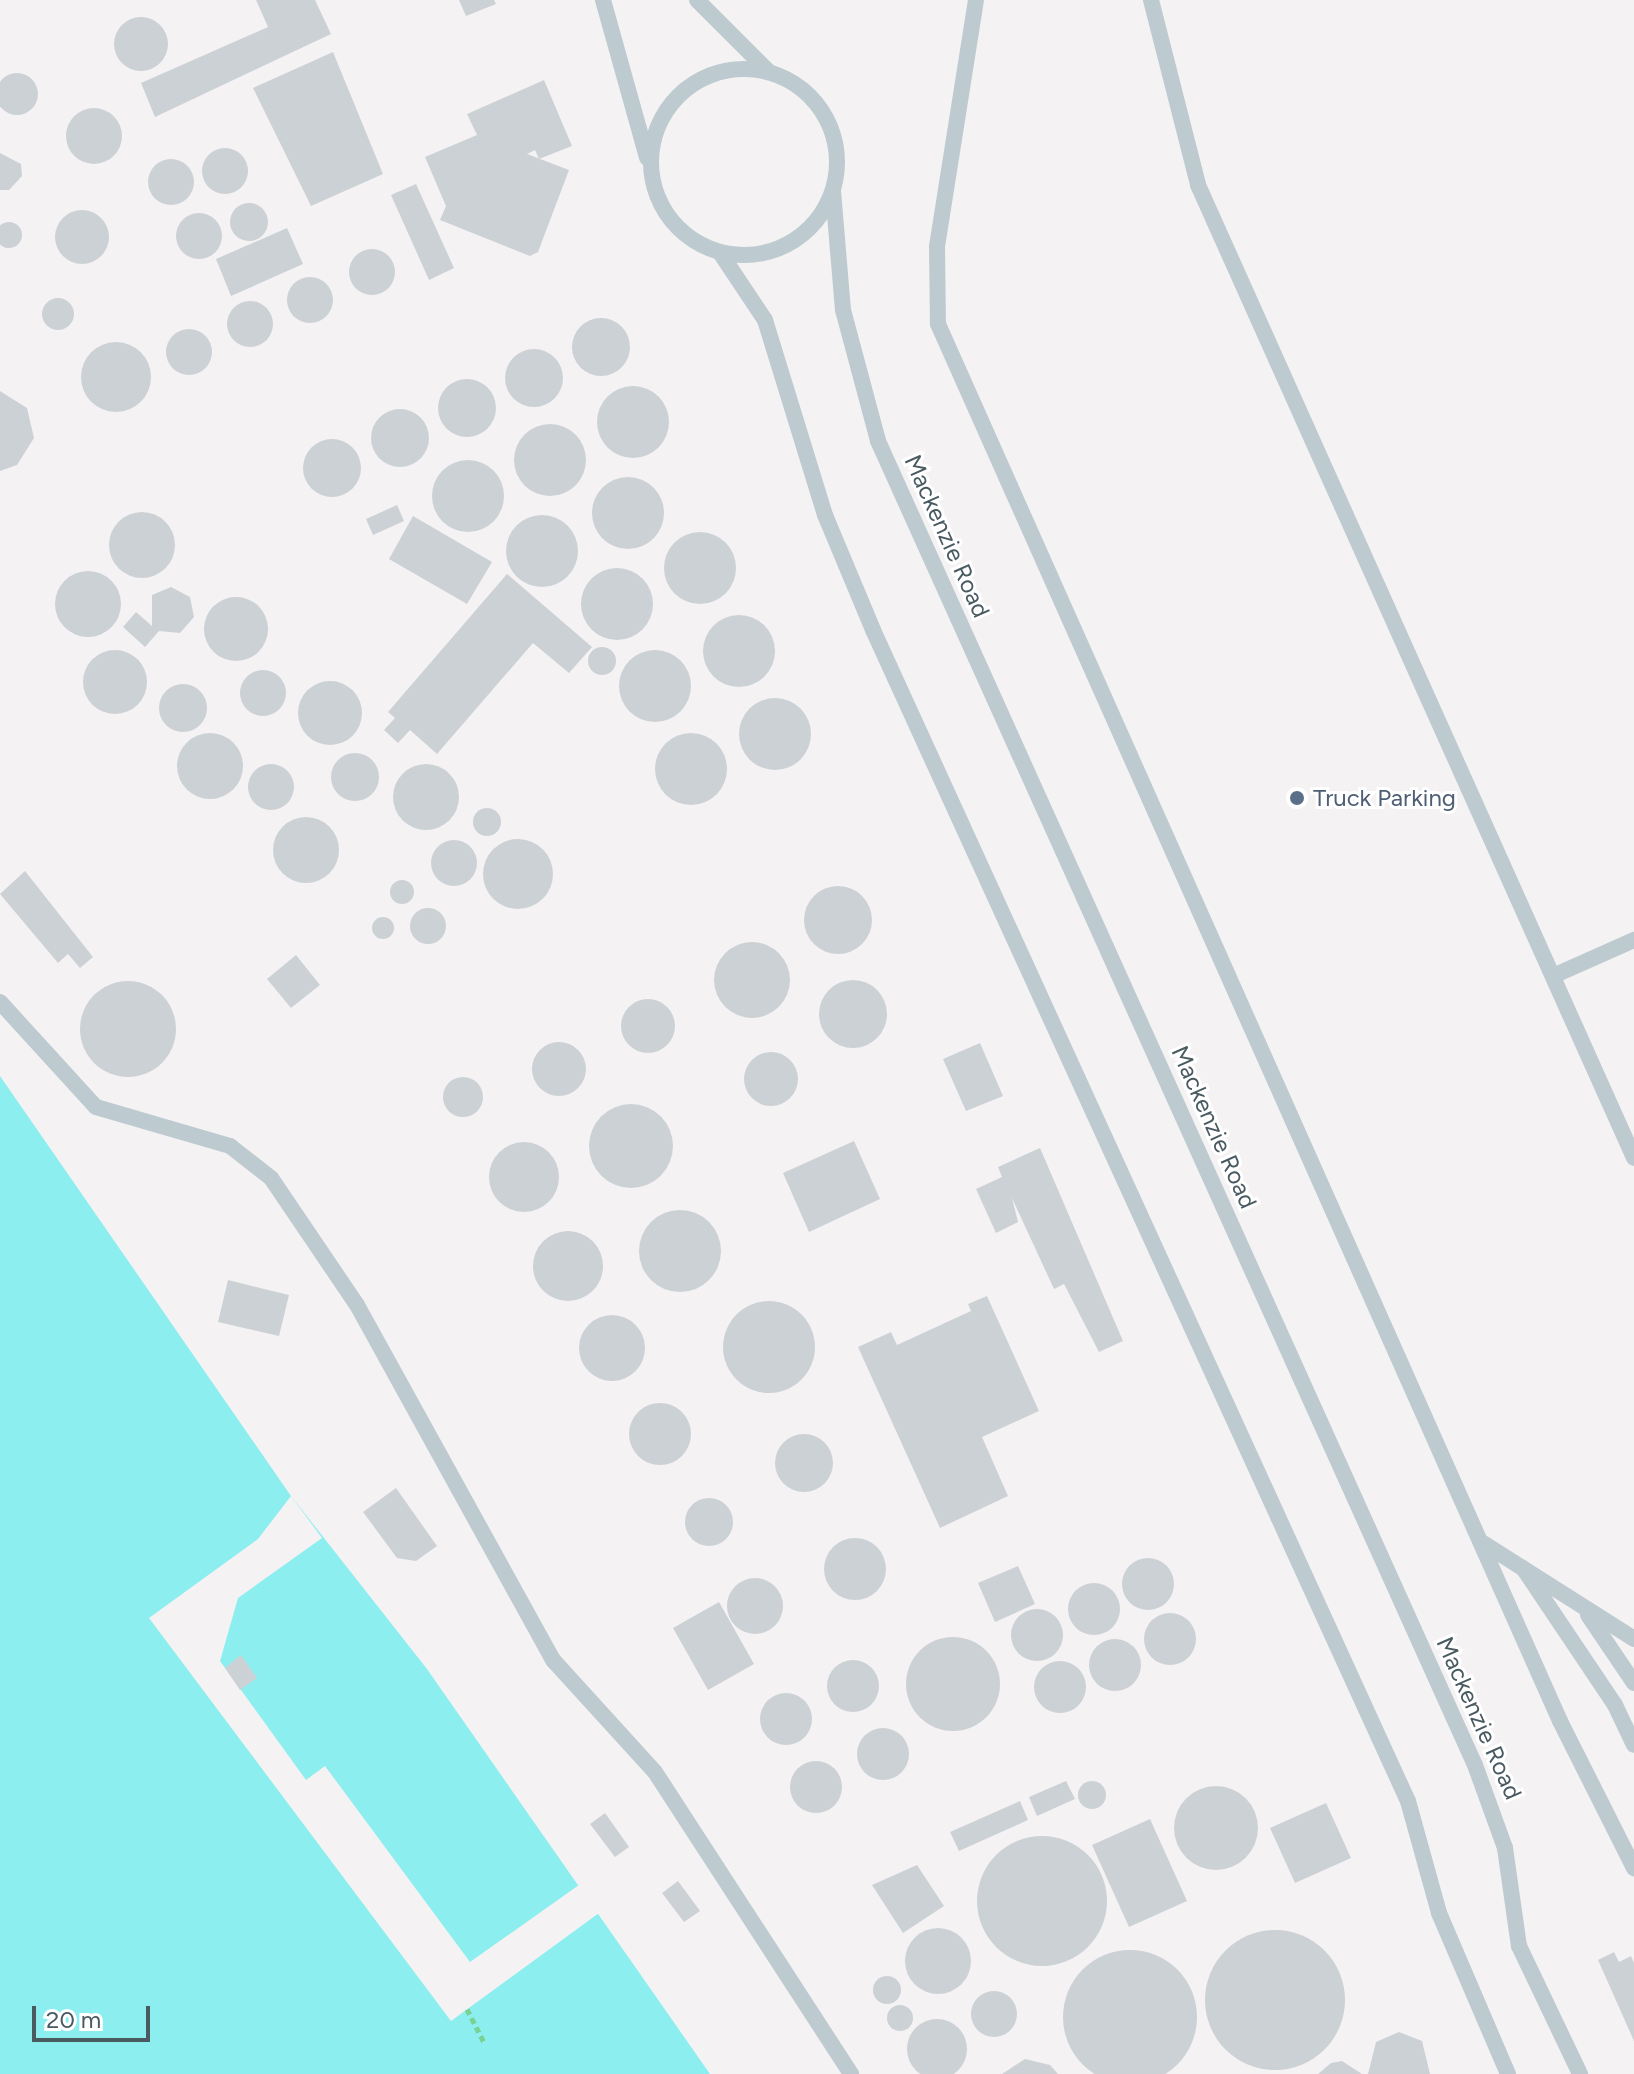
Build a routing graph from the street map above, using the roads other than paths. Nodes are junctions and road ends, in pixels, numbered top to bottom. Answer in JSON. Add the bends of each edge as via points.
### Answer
{"nodes":[{"id":1,"x":603,"y":0,"type":"edge"},
{"id":2,"x":697,"y":0,"type":"edge"},
{"id":3,"x":976,"y":0,"type":"edge"},
{"id":4,"x":1151,"y":0,"type":"edge"},
{"id":5,"x":768,"y":71,"type":"junction"},
{"id":6,"x":833,"y":191,"type":"junction"},
{"id":7,"x":655,"y":195,"type":"junction"},
{"id":8,"x":721,"y":254,"type":"junction"},
{"id":9,"x":1634,"y":940,"type":"edge"},
{"id":10,"x":1553,"y":976,"type":"junction"},
{"id":11,"x":0,"y":1002,"type":"edge"},
{"id":12,"x":1634,"y":1158,"type":"edge"},
{"id":13,"x":1481,"y":1542,"type":"junction"},
{"id":14,"x":1523,"y":1568,"type":"junction"},
{"id":15,"x":1583,"y":1607,"type":"junction"},
{"id":16,"x":1634,"y":1639,"type":"edge"},
{"id":17,"x":1634,"y":1683,"type":"edge"},
{"id":18,"x":1634,"y":1745,"type":"edge"},
{"id":19,"x":1634,"y":1868,"type":"edge"},
{"id":20,"x":851,"y":2074,"type":"edge"},
{"id":21,"x":1508,"y":2074,"type":"edge"},
{"id":22,"x":1580,"y":2074,"type":"edge"}],
"edges":[{"from":1,"to":7,"type":"lane"},
{"from":2,"to":5,"type":"lane"},
{"from":3,"to":13,"type":"lane","via":[[937,247],[932,294],[938,324]]},
{"from":4,"to":10,"type":"lane","via":[[1198,185]]},
{"from":5,"to":6,"type":"lane","via":[[812,97],[827,118],[836,141]]},
{"from":5,"to":7,"type":"lane","via":[[711,74],[675,100],[653,137]]},
{"from":6,"to":8,"type":"lane","via":[[821,216],[777,250]]},
{"from":6,"to":22,"type":"lane","name":"Mackenzie Road","via":[[843,310],[878,441],[1475,1765],[1505,1848],[1519,1946]]},
{"from":7,"to":8,"type":"lane","via":[[670,221]]},
{"from":8,"to":21,"type":"lane","via":[[765,320],[825,515],[873,630],[1408,1801],[1439,1913]]},
{"from":9,"to":10,"type":"lane"},
{"from":10,"to":12,"type":"lane"},
{"from":11,"to":20,"type":"lane","via":[[96,1107],[230,1146],[271,1178],[357,1305],[553,1660],[655,1772]]},
{"from":13,"to":14,"type":"lane"},
{"from":13,"to":19,"type":"lane"},
{"from":14,"to":15,"type":"lane"},
{"from":14,"to":18,"type":"lane","via":[[1615,1705]]},
{"from":15,"to":16,"type":"lane"},
{"from":15,"to":17,"type":"lane"}]}
